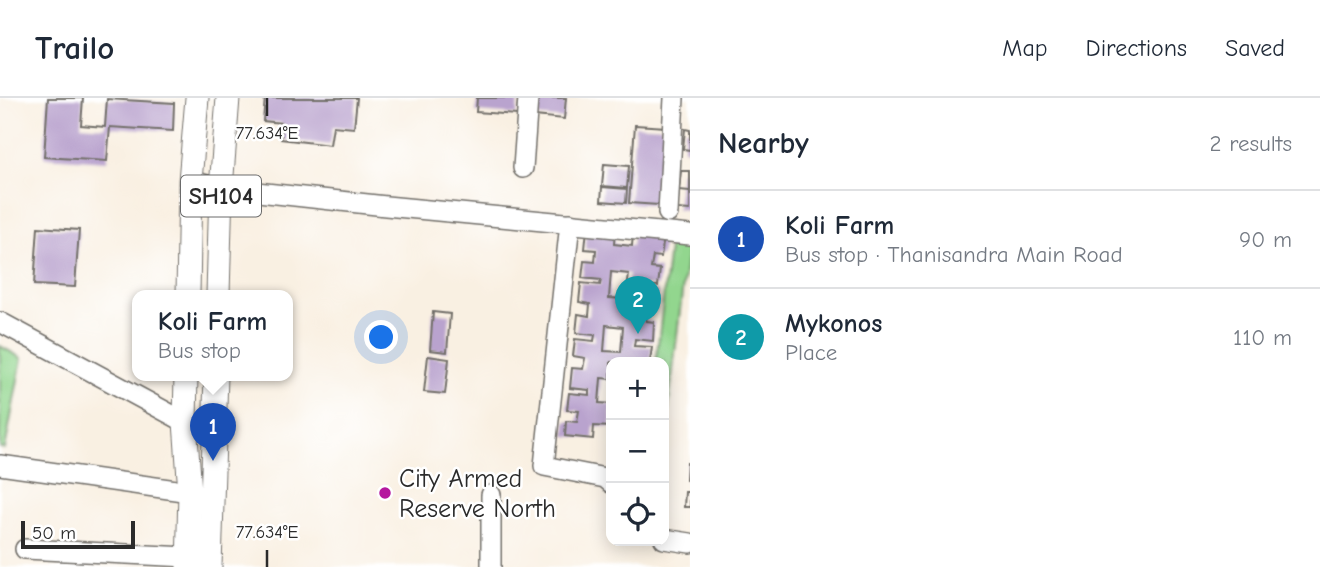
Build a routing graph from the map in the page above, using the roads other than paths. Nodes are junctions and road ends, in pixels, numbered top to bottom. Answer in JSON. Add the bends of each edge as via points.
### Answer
{"nodes":[{"id":1,"x":197,"y":98,"type":"edge"},
{"id":2,"x":228,"y":98,"type":"edge"},
{"id":3,"x":528,"y":98,"type":"edge"},
{"id":4,"x":674,"y":98,"type":"edge"},
{"id":5,"x":523,"y":168,"type":"dead end"},
{"id":6,"x":190,"y":181,"type":"junction"},
{"id":7,"x":221,"y":188,"type":"junction"},
{"id":8,"x":668,"y":213,"type":"dead end"},
{"id":9,"x":570,"y":223,"type":"junction"},
{"id":10,"x":690,"y":235,"type":"edge"},
{"id":11,"x":188,"y":290,"type":"edge"},
{"id":12,"x":218,"y":290,"type":"edge"},
{"id":13,"x":0,"y":322,"type":"edge"},
{"id":14,"x":186,"y":381,"type":"edge"},
{"id":15,"x":216,"y":381,"type":"edge"},
{"id":16,"x":185,"y":422,"type":"junction"},
{"id":17,"x":214,"y":430,"type":"junction"},
{"id":18,"x":0,"y":465,"type":"edge"},
{"id":19,"x":606,"y":479,"type":"edge"},
{"id":20,"x":190,"y":492,"type":"junction"},
{"id":21,"x":491,"y":495,"type":"dead end"},
{"id":22,"x":669,"y":540,"type":"edge"},
{"id":23,"x":690,"y":543,"type":"edge"},
{"id":24,"x":25,"y":549,"type":"dead end"},
{"id":25,"x":188,"y":562,"type":"edge"},
{"id":26,"x":210,"y":567,"type":"edge"},
{"id":27,"x":491,"y":567,"type":"edge"}],
"edges":[{"from":1,"to":6,"type":"main road","number":"SH104"},
{"from":2,"to":7,"type":"main road","number":"SH104"},
{"from":3,"to":5,"type":"street"},
{"from":4,"to":8,"type":"street"},
{"from":6,"to":7,"type":"street"},
{"from":6,"to":11,"type":"main road","number":"SH104"},
{"from":7,"to":9,"type":"street"},
{"from":7,"to":12,"type":"main road","number":"SH104"},
{"from":9,"to":10,"type":"street"},
{"from":9,"to":19,"type":"street","via":[[544,466]]},
{"from":13,"to":16,"type":"street"},
{"from":14,"to":16,"type":"main road"},
{"from":15,"to":17,"type":"main road"},
{"from":16,"to":17,"type":"street"},
{"from":16,"to":20,"type":"main road"},
{"from":17,"to":26,"type":"main road"},
{"from":18,"to":20,"type":"street"},
{"from":20,"to":25,"type":"main road"},
{"from":21,"to":27,"type":"street"},
{"from":22,"to":23,"type":"street"},
{"from":24,"to":25,"type":"street"}]}
